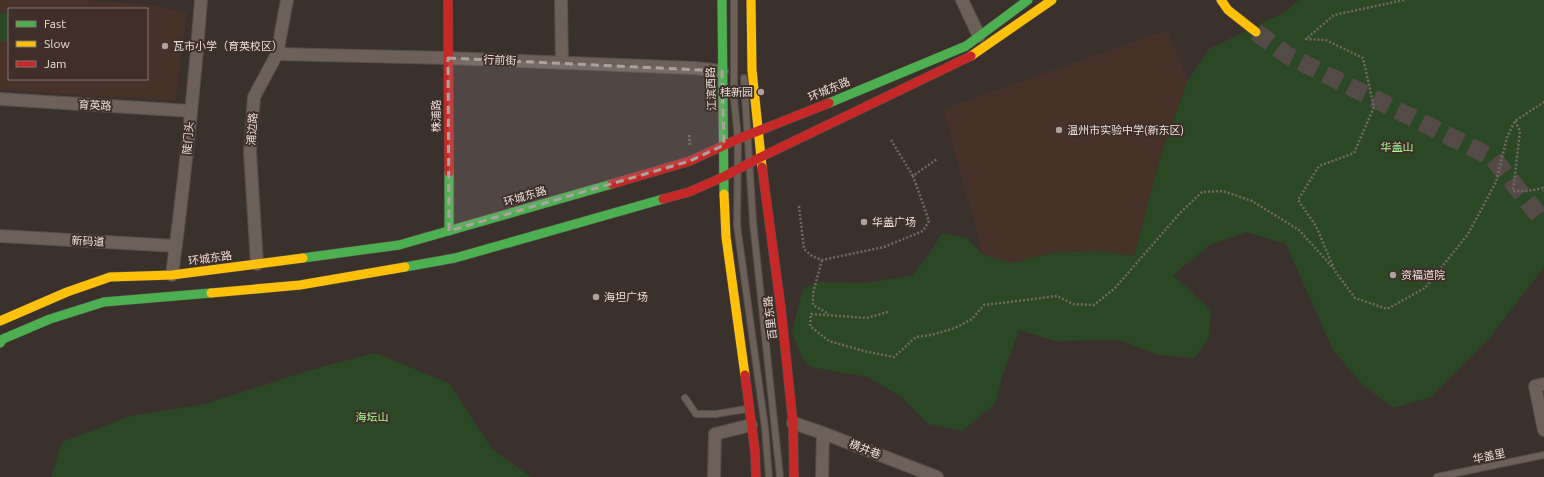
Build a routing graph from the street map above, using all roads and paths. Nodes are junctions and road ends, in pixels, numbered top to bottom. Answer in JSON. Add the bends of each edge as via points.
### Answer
{"nodes":[{"id":1,"x":201,"y":0,"type":"edge"},
{"id":2,"x":287,"y":0,"type":"edge"},
{"id":3,"x":448,"y":0,"type":"edge"},
{"id":4,"x":562,"y":0,"type":"edge"},
{"id":5,"x":722,"y":0,"type":"edge"},
{"id":6,"x":734,"y":0,"type":"edge"},
{"id":7,"x":752,"y":0,"type":"edge"},
{"id":8,"x":962,"y":0,"type":"edge"},
{"id":9,"x":1028,"y":0,"type":"edge"},
{"id":10,"x":1052,"y":0,"type":"edge"},
{"id":11,"x":1221,"y":0,"type":"edge"},
{"id":12,"x":1404,"y":0,"type":"edge"},
{"id":13,"x":1256,"y":32,"type":"tunnel mouth"},
{"id":14,"x":979,"y":36,"type":"junction"},
{"id":15,"x":277,"y":54,"type":"junction"},
{"id":16,"x":448,"y":58,"type":"junction"},
{"id":17,"x":562,"y":62,"type":"junction"},
{"id":18,"x":722,"y":71,"type":"junction"},
{"id":19,"x":744,"y":74,"type":"dead end"},
{"id":20,"x":0,"y":99,"type":"edge"},
{"id":21,"x":1544,"y":102,"type":"edge"},
{"id":22,"x":190,"y":111,"type":"junction"},
{"id":23,"x":1515,"y":121,"type":"junction"},
{"id":24,"x":758,"y":132,"type":"junction"},
{"id":25,"x":747,"y":136,"type":"junction"},
{"id":26,"x":738,"y":139,"type":"junction"},
{"id":27,"x":891,"y":140,"type":"dead end"},
{"id":28,"x":724,"y":146,"type":"junction"},
{"id":29,"x":761,"y":157,"type":"junction"},
{"id":30,"x":937,"y":159,"type":"dead end"},
{"id":31,"x":749,"y":163,"type":"junction"},
{"id":32,"x":737,"y":170,"type":"junction"},
{"id":33,"x":913,"y":176,"type":"junction"},
{"id":34,"x":723,"y":177,"type":"junction"},
{"id":35,"x":1544,"y":191,"type":"edge"},
{"id":36,"x":799,"y":206,"type":"dead end"},
{"id":37,"x":448,"y":231,"type":"junction"},
{"id":38,"x":0,"y":236,"type":"edge"},
{"id":39,"x":176,"y":246,"type":"junction"},
{"id":40,"x":822,"y":260,"type":"junction"},
{"id":41,"x":257,"y":264,"type":"junction"},
{"id":42,"x":1335,"y":270,"type":"junction"},
{"id":43,"x":172,"y":275,"type":"junction"},
{"id":44,"x":888,"y":312,"type":"dead end"},
{"id":45,"x":832,"y":316,"type":"junction"},
{"id":46,"x":0,"y":320,"type":"edge"},
{"id":47,"x":1,"y":339,"type":"edge"},
{"id":48,"x":1544,"y":384,"type":"edge"},
{"id":49,"x":685,"y":398,"type":"dead end"},
{"id":50,"x":749,"y":409,"type":"junction"},
{"id":51,"x":793,"y":423,"type":"junction"},
{"id":52,"x":751,"y":425,"type":"junction"},
{"id":53,"x":1544,"y":430,"type":"edge"},
{"id":54,"x":823,"y":433,"type":"junction"},
{"id":55,"x":1544,"y":455,"type":"edge"},
{"id":56,"x":714,"y":477,"type":"edge"},
{"id":57,"x":756,"y":477,"type":"edge"},
{"id":58,"x":769,"y":477,"type":"edge"},
{"id":59,"x":780,"y":477,"type":"edge"},
{"id":60,"x":794,"y":477,"type":"edge"},
{"id":61,"x":822,"y":477,"type":"edge"},
{"id":62,"x":937,"y":477,"type":"edge"},
{"id":63,"x":1437,"y":477,"type":"edge"}],
"edges":[{"from":1,"to":22,"type":"street","name":"陡门头"},
{"from":2,"to":15,"type":"street","name":"浦边路"},
{"from":3,"to":16,"type":"main road","name":"株浦路"},
{"from":4,"to":17,"type":"street"},
{"from":5,"to":18,"type":"main road","name":"江滨西路"},
{"from":6,"to":26,"type":"lane","via":[[734,99]]},
{"from":7,"to":24,"type":"main road","via":[[752,70]]},
{"from":8,"to":14,"type":"street"},
{"from":9,"to":14,"type":"main road","name":"环城东路"},
{"from":10,"to":29,"type":"main road","via":[[976,53]]},
{"from":11,"to":13,"type":"main road","via":[[1228,10]]},
{"from":12,"to":42,"type":"path","via":[[1334,15],[1306,39],[1326,40],[1362,58],[1374,107],[1354,153],[1319,166],[1298,200],[1316,226]]},
{"from":14,"to":24,"type":"main road","name":"环城东路","via":[[966,46]]},
{"from":15,"to":16,"type":"street","name":"行前街"},
{"from":15,"to":41,"type":"street","name":"浦边路","via":[[254,97],[250,152]]},
{"from":16,"to":17,"type":"street","name":"行前街"},
{"from":16,"to":37,"type":"main road","name":"株浦路"},
{"from":17,"to":18,"type":"street","name":"行前街"},
{"from":18,"to":28,"type":"main road","name":"江滨西路"},
{"from":19,"to":25,"type":"lane"},
{"from":20,"to":22,"type":"street","name":"育英路"},
{"from":21,"to":23,"type":"path"},
{"from":22,"to":39,"type":"street","name":"陡门头"},
{"from":23,"to":35,"type":"path","via":[[1520,131],[1513,191],[1543,188]]},
{"from":23,"to":42,"type":"path","via":[[1496,182],[1486,202],[1468,234],[1424,288],[1387,309],[1355,298]]},
{"from":24,"to":25,"type":"main road","name":"环城东路"},
{"from":24,"to":29,"type":"main road"},
{"from":25,"to":26,"type":"main road","name":"环城东路"},
{"from":25,"to":31,"type":"lane"},
{"from":26,"to":28,"type":"main road","name":"环城东路"},
{"from":26,"to":32,"type":"lane"},
{"from":27,"to":33,"type":"path"},
{"from":28,"to":34,"type":"main road","name":"江滨西路"},
{"from":28,"to":37,"type":"main road","name":"环城东路","via":[[690,161]]},
{"from":29,"to":31,"type":"main road"},
{"from":29,"to":51,"type":"main road","name":"百里东路"},
{"from":30,"to":33,"type":"path"},
{"from":31,"to":32,"type":"main road"},
{"from":31,"to":59,"type":"lane"},
{"from":32,"to":34,"type":"main road"},
{"from":32,"to":58,"type":"lane","via":[[737,225],[765,428]]},
{"from":33,"to":40,"type":"path","via":[[928,221],[923,231],[884,247]]},
{"from":34,"to":47,"type":"main road","via":[[689,192],[455,258],[300,285],[104,302],[50,319]]},
{"from":34,"to":50,"type":"main road","via":[[726,237]]},
{"from":36,"to":40,"type":"path","via":[[804,249]]},
{"from":37,"to":41,"type":"main road","name":"环城东路","via":[[399,245]]},
{"from":38,"to":39,"type":"street","name":"新码道"},
{"from":39,"to":43,"type":"street","name":"陡门头"},
{"from":40,"to":45,"type":"path","via":[[813,293],[813,305]]},
{"from":41,"to":43,"type":"main road","name":"环城东路"},
{"from":42,"to":45,"type":"path","via":[[1299,230],[1252,201],[1223,191],[1202,192],[1180,213],[1116,288],[1094,305],[1073,304],[1057,296],[984,305],[972,319],[955,328],[916,337],[894,357],[829,341],[810,326],[811,314]]},
{"from":43,"to":46,"type":"main road","name":"环城东路","via":[[110,277]]},
{"from":44,"to":45,"type":"path","via":[[868,318]]},
{"from":48,"to":53,"type":"street","via":[[1535,386]]},
{"from":49,"to":50,"type":"lane","via":[[696,414]]},
{"from":50,"to":52,"type":"main road"},
{"from":51,"to":54,"type":"street","name":"横井巷"},
{"from":51,"to":60,"type":"main road","name":"百里东路"},
{"from":52,"to":56,"type":"street","via":[[715,434]]},
{"from":52,"to":57,"type":"main road"},
{"from":54,"to":61,"type":"street"},
{"from":54,"to":62,"type":"street","name":"横井巷"},
{"from":55,"to":63,"type":"lane","name":"华盖里"}]}
